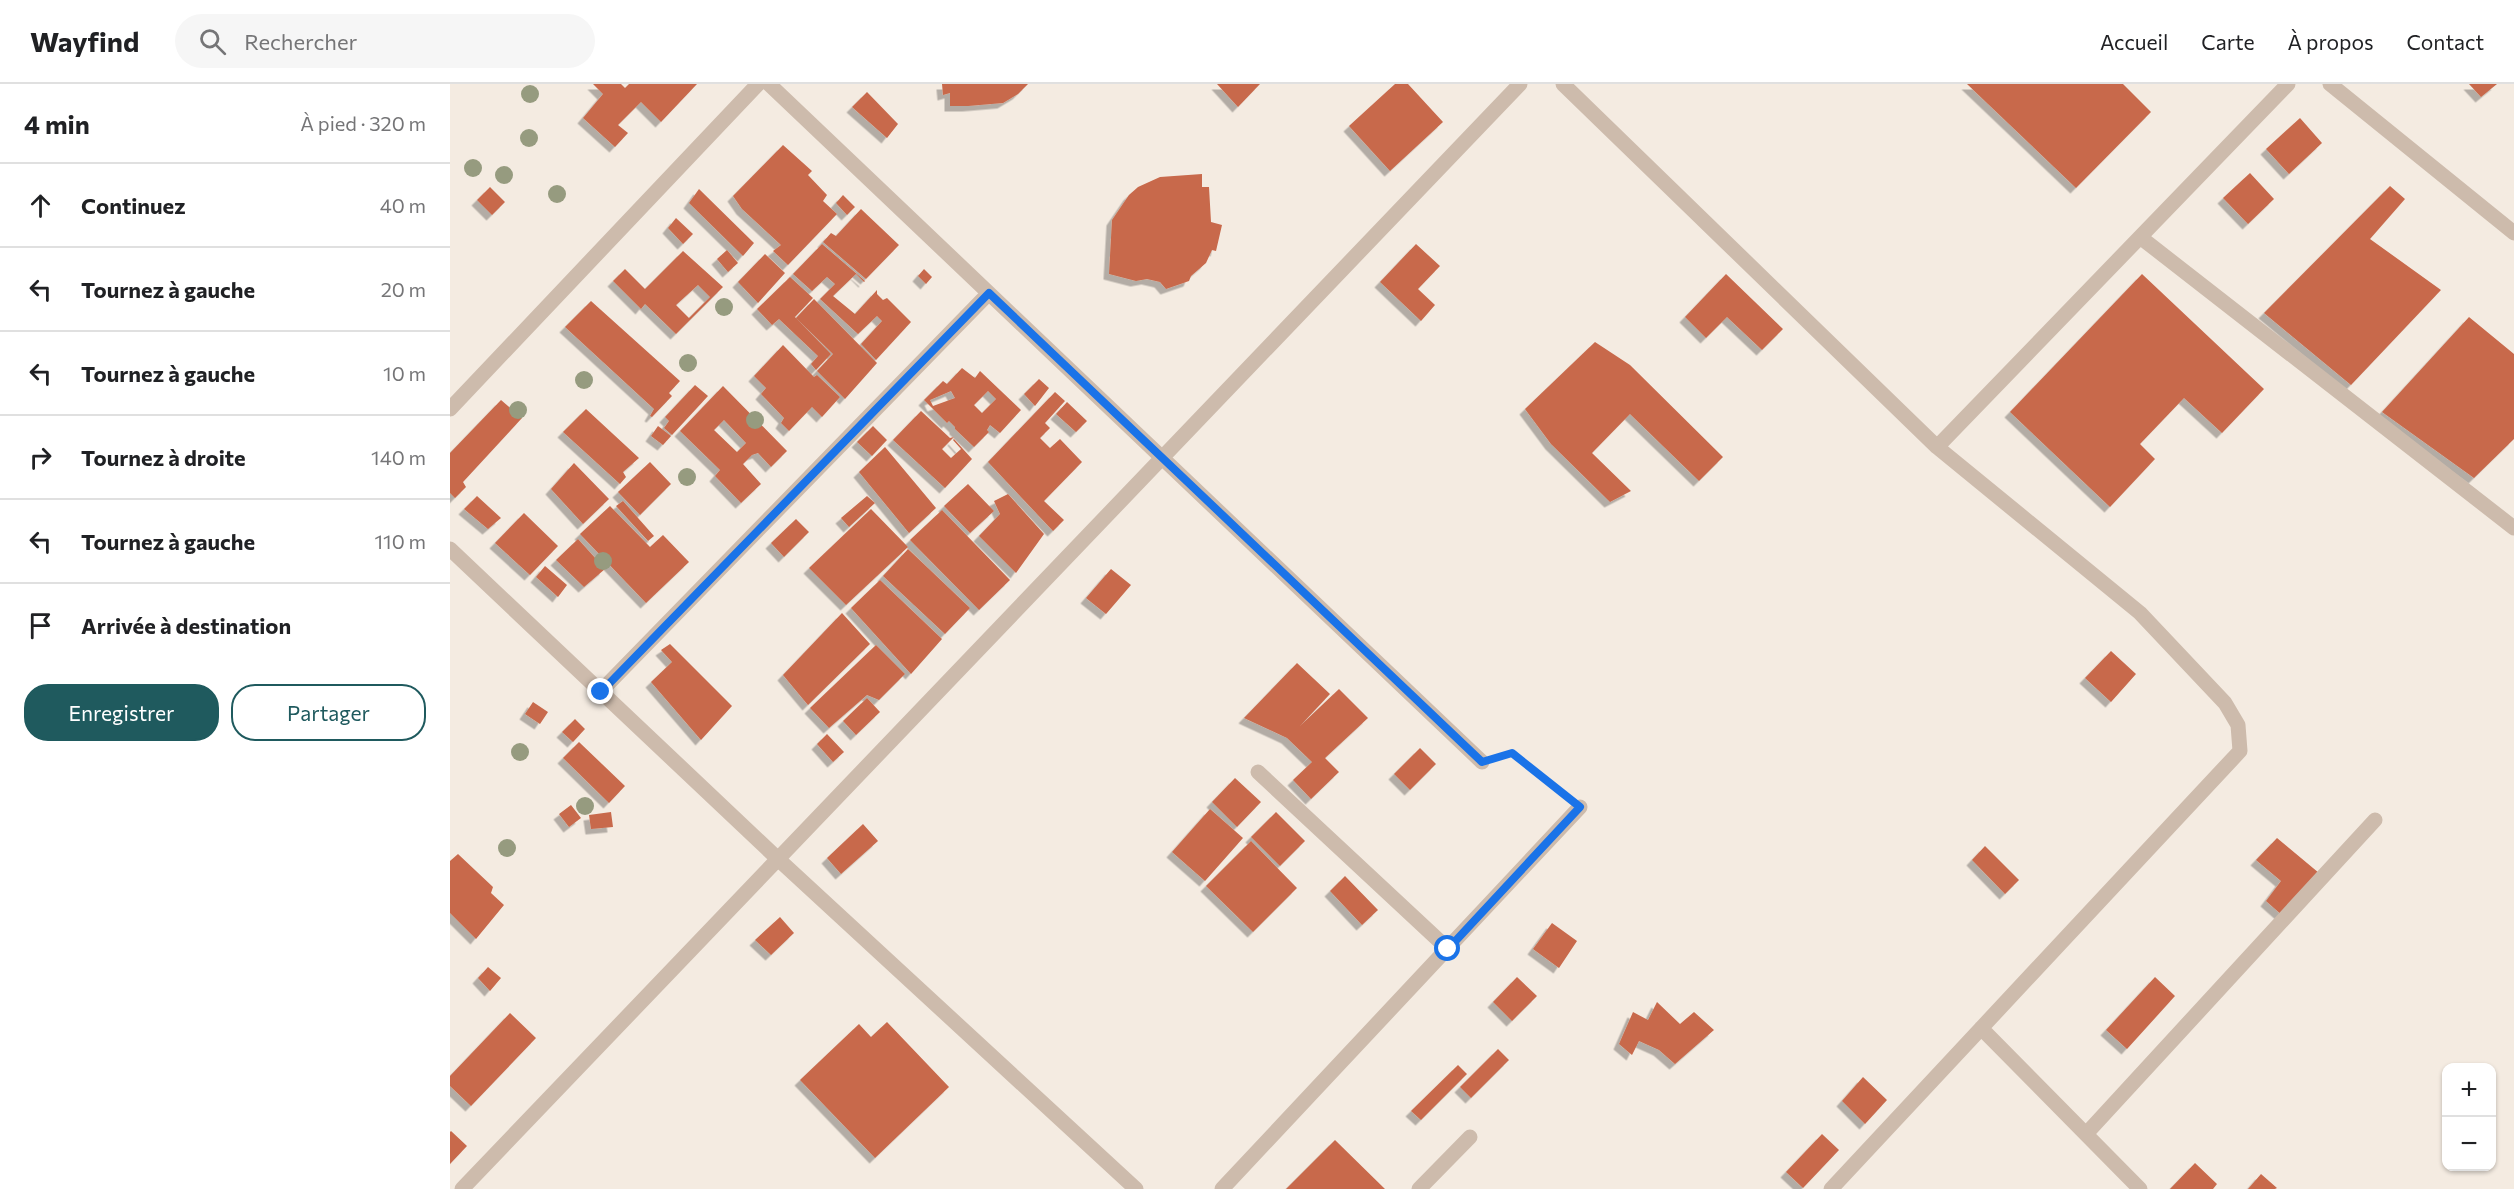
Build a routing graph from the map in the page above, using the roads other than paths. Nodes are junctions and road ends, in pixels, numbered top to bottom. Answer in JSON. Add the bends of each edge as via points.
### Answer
{"nodes":[{"id":1,"x":758,"y":84,"type":"edge"},
{"id":2,"x":769,"y":84,"type":"edge"},
{"id":3,"x":1520,"y":84,"type":"edge"},
{"id":4,"x":1563,"y":84,"type":"edge"},
{"id":5,"x":2288,"y":84,"type":"edge"},
{"id":6,"x":2330,"y":84,"type":"edge"},
{"id":7,"x":2514,"y":233,"type":"edge"},
{"id":8,"x":2140,"y":237,"type":"junction"},
{"id":9,"x":989,"y":293,"type":"junction"},
{"id":10,"x":450,"y":409,"type":"edge"},
{"id":11,"x":1937,"y":447,"type":"junction"},
{"id":12,"x":1162,"y":458,"type":"junction"},
{"id":13,"x":2514,"y":528,"type":"edge"},
{"id":14,"x":450,"y":549,"type":"edge"},
{"id":15,"x":601,"y":692,"type":"junction"},
{"id":16,"x":1482,"y":762,"type":"road end"},
{"id":17,"x":1258,"y":772,"type":"dead end"},
{"id":18,"x":1580,"y":807,"type":"road end"},
{"id":19,"x":2375,"y":820,"type":"dead end"},
{"id":20,"x":778,"y":859,"type":"junction"},
{"id":21,"x":1448,"y":949,"type":"junction"},
{"id":22,"x":1981,"y":1028,"type":"junction"},
{"id":23,"x":2086,"y":1134,"type":"junction"},
{"id":24,"x":1470,"y":1137,"type":"dead end"},
{"id":25,"x":462,"y":1189,"type":"edge"},
{"id":26,"x":1136,"y":1189,"type":"edge"},
{"id":27,"x":1222,"y":1189,"type":"edge"},
{"id":28,"x":1419,"y":1189,"type":"edge"},
{"id":29,"x":1831,"y":1189,"type":"edge"},
{"id":30,"x":2140,"y":1189,"type":"edge"}],
"edges":[{"from":1,"to":10,"type":"street"},
{"from":2,"to":9,"type":"street"},
{"from":3,"to":12,"type":"street"},
{"from":4,"to":11,"type":"street"},
{"from":5,"to":8,"type":"street"},
{"from":6,"to":7,"type":"street"},
{"from":8,"to":11,"type":"street"},
{"from":8,"to":13,"type":"street"},
{"from":9,"to":12,"type":"street"},
{"from":9,"to":15,"type":"street"},
{"from":11,"to":22,"type":"street","via":[[2140,613],[2225,703],[2238,725],[2240,751]]},
{"from":12,"to":16,"type":"street"},
{"from":12,"to":20,"type":"street"},
{"from":14,"to":15,"type":"street"},
{"from":15,"to":20,"type":"street"},
{"from":17,"to":21,"type":"street"},
{"from":18,"to":21,"type":"street"},
{"from":19,"to":23,"type":"street"},
{"from":20,"to":25,"type":"street"},
{"from":20,"to":26,"type":"street"},
{"from":21,"to":27,"type":"street"},
{"from":22,"to":23,"type":"street"},
{"from":22,"to":29,"type":"street"},
{"from":23,"to":30,"type":"street"},
{"from":24,"to":28,"type":"street"}]}
